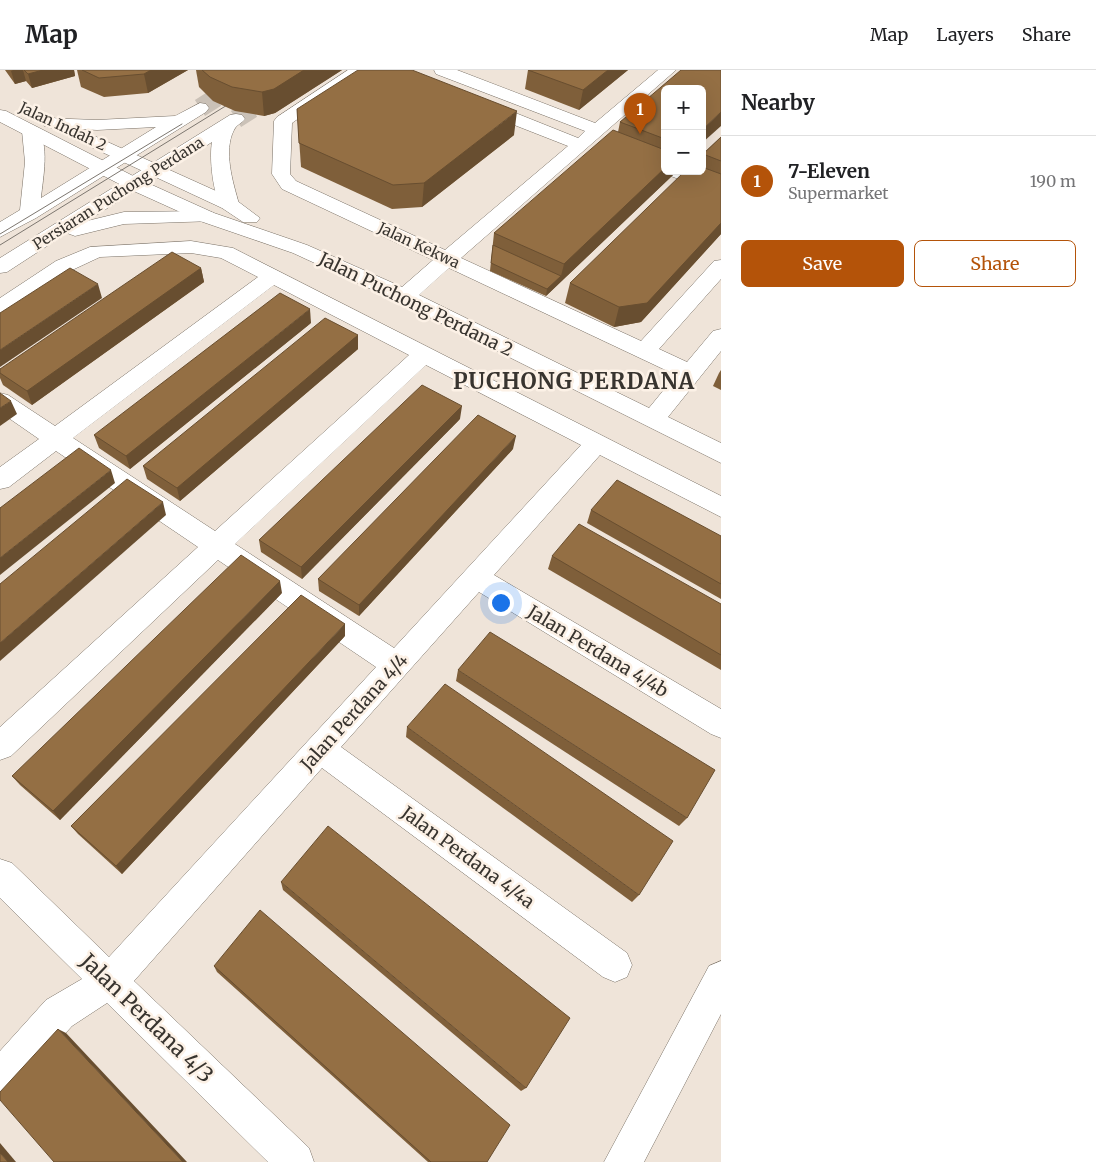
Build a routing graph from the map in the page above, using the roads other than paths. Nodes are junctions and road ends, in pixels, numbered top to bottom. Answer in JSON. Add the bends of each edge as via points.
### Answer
{"nodes":[{"id":1,"x":359,"y":70,"type":"edge"},
{"id":2,"x":668,"y":70,"type":"edge"},
{"id":3,"x":455,"y":72,"type":"edge"},
{"id":4,"x":521,"y":82,"type":"dead end"},
{"id":5,"x":505,"y":94,"type":"junction"},
{"id":6,"x":0,"y":96,"type":"edge"},
{"id":7,"x":464,"y":98,"type":"edge"},
{"id":8,"x":200,"y":108,"type":"tunnel mouth"},
{"id":9,"x":0,"y":115,"type":"edge"},
{"id":10,"x":180,"y":121,"type":"junction"},
{"id":11,"x":50,"y":122,"type":"junction"},
{"id":12,"x":31,"y":131,"type":"junction"},
{"id":13,"x":593,"y":139,"type":"junction"},
{"id":14,"x":126,"y":156,"type":"junction"},
{"id":15,"x":104,"y":169,"type":"junction"},
{"id":16,"x":156,"y":170,"type":"junction"},
{"id":17,"x":680,"y":177,"type":"edge"},
{"id":18,"x":134,"y":184,"type":"junction"},
{"id":19,"x":721,"y":189,"type":"edge"},
{"id":20,"x":228,"y":204,"type":"junction"},
{"id":21,"x":29,"y":214,"type":"junction"},
{"id":22,"x":207,"y":217,"type":"junction"},
{"id":23,"x":0,"y":231,"type":"edge"},
{"id":24,"x":44,"y":240,"type":"junction"},
{"id":25,"x":300,"y":249,"type":"junction"},
{"id":26,"x":447,"y":259,"type":"junction"},
{"id":27,"x":721,"y":266,"type":"edge"},
{"id":28,"x":0,"y":267,"type":"edge"},
{"id":29,"x":273,"y":276,"type":"junction"},
{"id":30,"x":404,"y":296,"type":"junction"},
{"id":31,"x":0,"y":308,"type":"edge"},
{"id":32,"x":721,"y":336,"type":"edge"},
{"id":33,"x":645,"y":350,"type":"junction"},
{"id":34,"x":424,"y":354,"type":"junction"},
{"id":35,"x":691,"y":373,"type":"junction"},
{"id":36,"x":0,"y":401,"type":"edge"},
{"id":37,"x":652,"y":420,"type":"junction"},
{"id":38,"x":56,"y":438,"type":"junction"},
{"id":39,"x":597,"y":443,"type":"junction"},
{"id":40,"x":721,"y":454,"type":"edge"},
{"id":41,"x":0,"y":480,"type":"edge"},
{"id":42,"x":721,"y":507,"type":"edge"},
{"id":43,"x":216,"y":546,"type":"junction"},
{"id":44,"x":476,"y":577,"type":"junction"},
{"id":45,"x":396,"y":665,"type":"junction"},
{"id":46,"x":721,"y":725,"type":"edge"},
{"id":47,"x":0,"y":746,"type":"edge"},
{"id":48,"x":320,"y":749,"type":"junction"},
{"id":49,"x":0,"y":875,"type":"edge"},
{"id":50,"x":615,"y":965,"type":"dead end"},
{"id":51,"x":721,"y":978,"type":"edge"},
{"id":52,"x":110,"y":981,"type":"junction"},
{"id":53,"x":0,"y":1078,"type":"edge"},
{"id":54,"x":295,"y":1162,"type":"edge"},
{"id":55,"x":623,"y":1162,"type":"edge"}],
"edges":[{"from":1,"to":26,"type":"street","name":"Jalan Kekwa","via":[[283,121],[281,174],[289,185]]},
{"from":2,"to":13,"type":"street"},
{"from":3,"to":5,"type":"street"},
{"from":4,"to":5,"type":"street"},
{"from":5,"to":13,"type":"street"},
{"from":6,"to":11,"type":"street","name":"Jalan Indah 2"},
{"from":7,"to":13,"type":"street"},
{"from":8,"to":10,"type":"street","name":"Persiaran Puchong Perdana"},
{"from":9,"to":12,"type":"street","name":"Jalan Indah 2"},
{"from":10,"to":11,"type":"street","via":[[98,125]]},
{"from":10,"to":14,"type":"street","name":"Persiaran Puchong Perdana"},
{"from":11,"to":14,"type":"street","name":"Jalan Indah 2"},
{"from":12,"to":15,"type":"street","name":"Jalan Indah 2"},
{"from":12,"to":21,"type":"street","via":[[35,166]]},
{"from":13,"to":26,"type":"street"},
{"from":14,"to":15,"type":"street","name":"Persiaran Puchong Perdana"},
{"from":14,"to":16,"type":"street","name":"Jalan Indah 2"},
{"from":15,"to":18,"type":"street","name":"Jalan Indah 2"},
{"from":15,"to":21,"type":"street","name":"Persiaran Puchong Perdana"},
{"from":16,"to":18,"type":"street","name":"Persiaran Puchong Perdana"},
{"from":16,"to":20,"type":"street","name":"Jalan Puchong Perdana 2"},
{"from":16,"to":20,"type":"street","name":"Persiaran Puchong Perdana","via":[[231,123],[220,144]]},
{"from":17,"to":19,"type":"street"},
{"from":18,"to":22,"type":"street","name":"Jalan Puchong Perdana 2"},
{"from":18,"to":24,"type":"street","name":"Persiaran Puchong Perdana"},
{"from":20,"to":25,"type":"street","name":"Jalan Puchong Perdana 2"},
{"from":21,"to":23,"type":"street","name":"Persiaran Puchong Perdana"},
{"from":22,"to":24,"type":"street","via":[[124,218]]},
{"from":22,"to":25,"type":"street","name":"Jalan Puchong Perdana 2"},
{"from":24,"to":28,"type":"street","name":"Persiaran Puchong Perdana"},
{"from":25,"to":30,"type":"street","name":"Jalan Puchong Perdana 2"},
{"from":26,"to":30,"type":"street"},
{"from":26,"to":33,"type":"street","name":"Jalan Kekwa","via":[[559,301]]},
{"from":27,"to":33,"type":"street"},
{"from":29,"to":31,"type":"street","via":[[226,252],[191,247],[97,251],[63,266]]},
{"from":29,"to":34,"type":"street"},
{"from":29,"to":38,"type":"street"},
{"from":30,"to":37,"type":"street","name":"Jalan Puchong Perdana 2"},
{"from":32,"to":35,"type":"street"},
{"from":33,"to":35,"type":"street","name":"Jalan Kekwa"},
{"from":34,"to":39,"type":"street"},
{"from":34,"to":43,"type":"street"},
{"from":35,"to":37,"type":"street"},
{"from":36,"to":38,"type":"street"},
{"from":37,"to":40,"type":"street","name":"Jalan Puchong Perdana 2"},
{"from":38,"to":41,"type":"street"},
{"from":38,"to":43,"type":"street"},
{"from":39,"to":42,"type":"street"},
{"from":39,"to":44,"type":"street","name":"Jalan Perdana 4/4"},
{"from":43,"to":45,"type":"street"},
{"from":43,"to":47,"type":"street"},
{"from":44,"to":45,"type":"street","name":"Jalan Perdana 4/4"},
{"from":44,"to":46,"type":"street","name":"Jalan Perdana 4/4b"},
{"from":45,"to":48,"type":"street","name":"Jalan Perdana 4/4"},
{"from":48,"to":50,"type":"street","name":"Jalan Perdana 4/4a"},
{"from":48,"to":52,"type":"street","name":"Jalan Perdana 4/4"},
{"from":49,"to":52,"type":"street","name":"Jalan Perdana 4/3"},
{"from":51,"to":55,"type":"street"},
{"from":52,"to":53,"type":"street","name":"Jalan Perdana 4/4","via":[[59,1013]]},
{"from":52,"to":54,"type":"street","name":"Jalan Perdana 4/3"}]}
